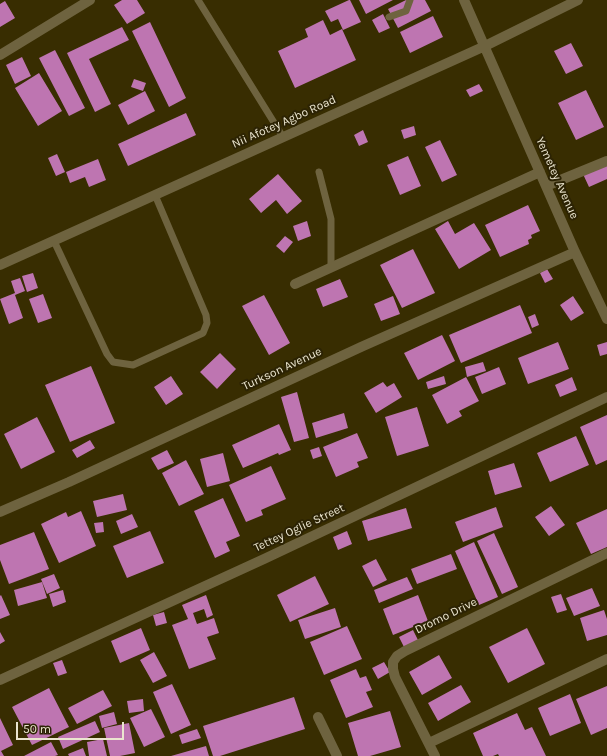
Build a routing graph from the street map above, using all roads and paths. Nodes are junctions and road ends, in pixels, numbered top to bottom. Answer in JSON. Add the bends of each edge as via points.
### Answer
{"nodes":[{"id":1,"x":90,"y":0,"type":"edge"},
{"id":2,"x":198,"y":0,"type":"edge"},
{"id":3,"x":410,"y":0,"type":"edge"},
{"id":4,"x":464,"y":0,"type":"edge"},
{"id":5,"x":578,"y":0,"type":"edge"},
{"id":6,"x":389,"y":17,"type":"dead end"},
{"id":7,"x":485,"y":46,"type":"junction"},
{"id":8,"x":0,"y":55,"type":"edge"},
{"id":9,"x":283,"y":137,"type":"junction"},
{"id":10,"x":607,"y":161,"type":"edge"},
{"id":11,"x":319,"y":172,"type":"dead end"},
{"id":12,"x":540,"y":172,"type":"junction"},
{"id":13,"x":546,"y":186,"type":"junction"},
{"id":14,"x":155,"y":195,"type":"junction"},
{"id":15,"x":54,"y":241,"type":"junction"},
{"id":16,"x":575,"y":252,"type":"junction"},
{"id":17,"x":0,"y":266,"type":"edge"},
{"id":18,"x":332,"y":268,"type":"junction"},
{"id":19,"x":296,"y":284,"type":"dead end"},
{"id":20,"x":607,"y":318,"type":"edge"},
{"id":21,"x":607,"y":397,"type":"edge"},
{"id":22,"x":0,"y":512,"type":"edge"},
{"id":23,"x":607,"y":553,"type":"edge"},
{"id":24,"x":607,"y":659,"type":"edge"},
{"id":25,"x":0,"y":680,"type":"edge"},
{"id":26,"x":318,"y":716,"type":"dead end"},
{"id":27,"x":429,"y":743,"type":"junction"},
{"id":28,"x":337,"y":756,"type":"edge"},
{"id":29,"x":434,"y":756,"type":"edge"}],
"edges":[{"from":1,"to":8,"type":"street"},
{"from":2,"to":9,"type":"lane"},
{"from":3,"to":6,"type":"lane","via":[[406,11]]},
{"from":4,"to":7,"type":"street","name":"Yemetey Avenue"},
{"from":5,"to":7,"type":"street","name":"Nii Afotey Agbo Road"},
{"from":7,"to":9,"type":"street","name":"Nii Afotey Agbo Road"},
{"from":7,"to":12,"type":"street","name":"Yemetey Avenue"},
{"from":9,"to":14,"type":"street","name":"Nii Afotey Agbo Road"},
{"from":10,"to":13,"type":"street"},
{"from":11,"to":18,"type":"lane","via":[[331,219]]},
{"from":12,"to":13,"type":"street","name":"Yemetey Avenue"},
{"from":12,"to":18,"type":"street"},
{"from":13,"to":16,"type":"street","name":"Yemetey Avenue"},
{"from":14,"to":15,"type":"street","name":"Nii Afotey Agbo Road"},
{"from":14,"to":15,"type":"lane","via":[[206,315],[207,323],[202,333],[133,365],[113,362],[107,354]]},
{"from":15,"to":17,"type":"street","name":"Nii Afotey Agbo Road"},
{"from":16,"to":20,"type":"street","name":"Yemetey Avenue"},
{"from":16,"to":22,"type":"street","name":"Turkson Avenue"},
{"from":18,"to":19,"type":"street"},
{"from":21,"to":25,"type":"street","name":"Tettey Oglie Street","via":[[271,556]]},
{"from":23,"to":27,"type":"street","name":"Dromo Drive","via":[[397,656],[392,669]]},
{"from":24,"to":27,"type":"street"},
{"from":26,"to":28,"type":"street"},
{"from":27,"to":29,"type":"street","name":"Dromo Drive"}]}
